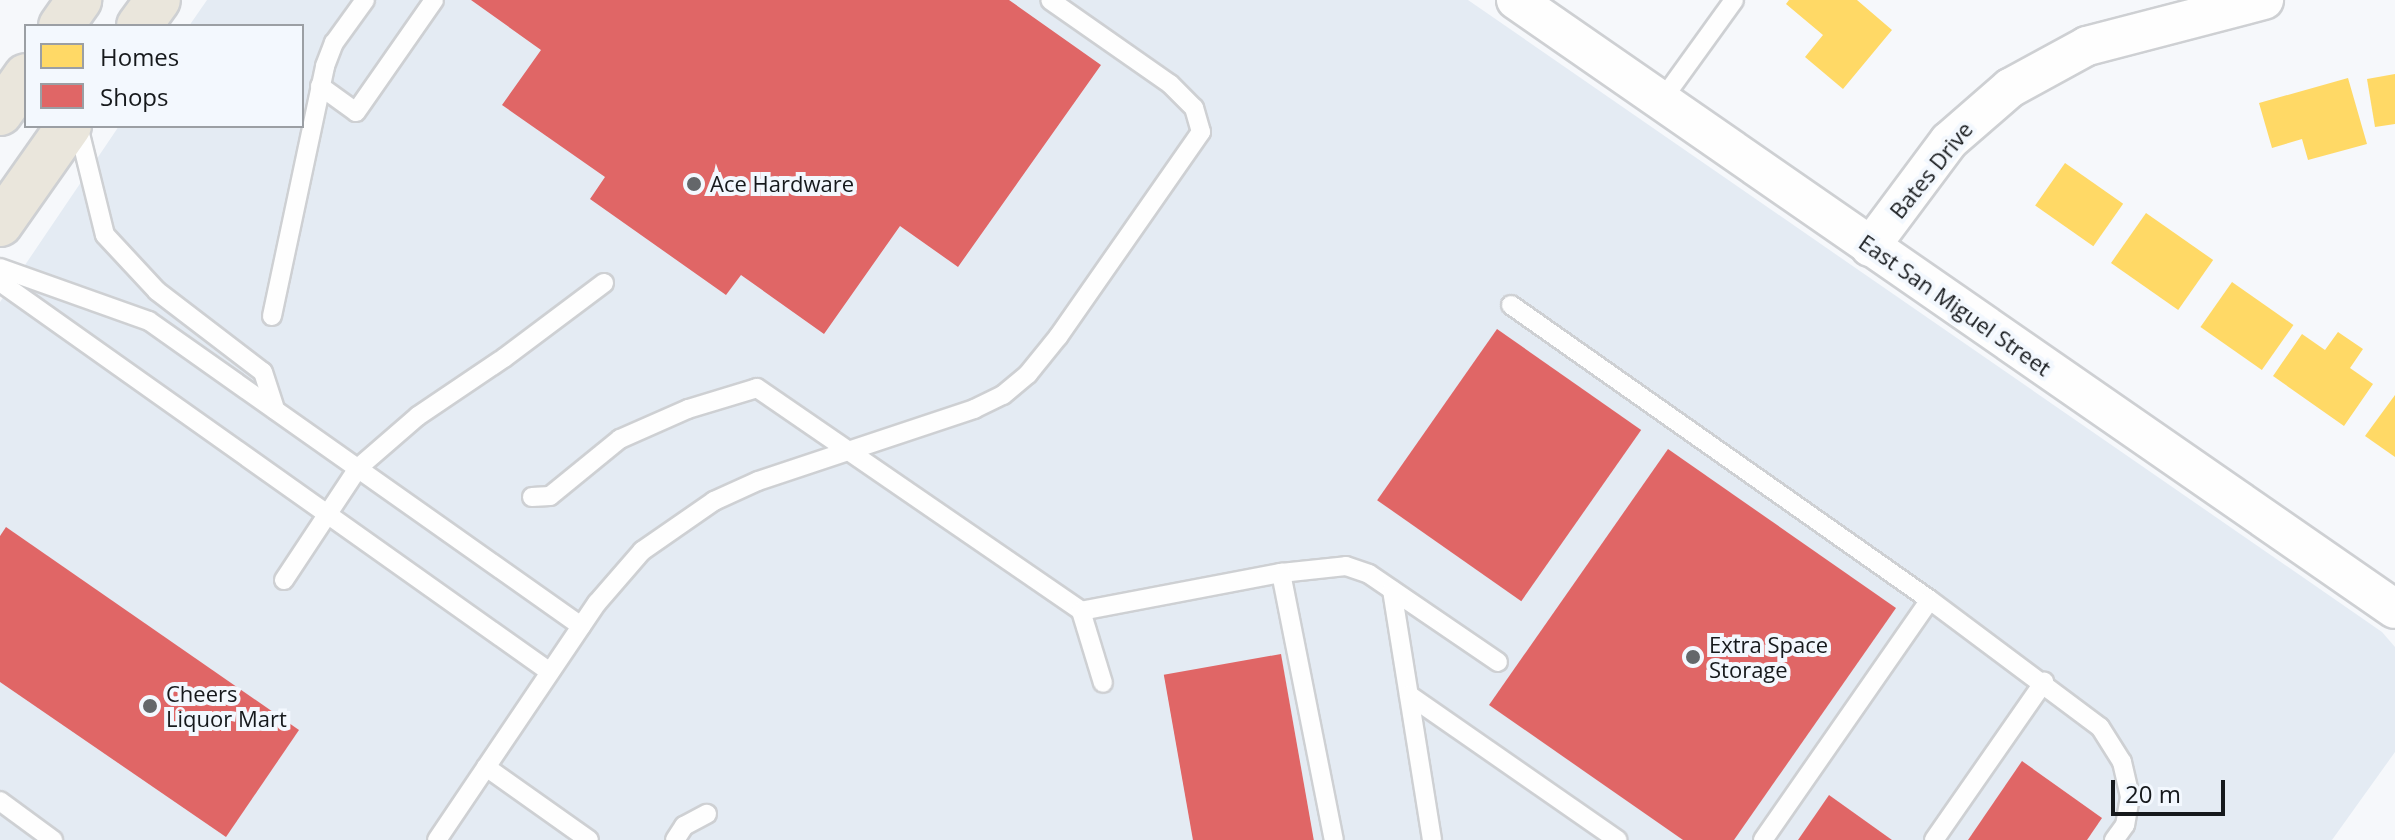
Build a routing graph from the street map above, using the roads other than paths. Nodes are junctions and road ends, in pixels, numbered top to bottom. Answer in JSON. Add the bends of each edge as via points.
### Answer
{"nodes":[{"id":1,"x":79,"y":0,"type":"edge"},
{"id":2,"x":158,"y":0,"type":"edge"},
{"id":3,"x":365,"y":0,"type":"edge"},
{"id":4,"x":434,"y":0,"type":"edge"},
{"id":5,"x":1050,"y":0,"type":"edge"},
{"id":6,"x":1516,"y":0,"type":"edge"},
{"id":7,"x":1734,"y":0,"type":"edge"},
{"id":8,"x":2264,"y":0,"type":"edge"},
{"id":9,"x":62,"y":24,"type":"edge"},
{"id":10,"x":140,"y":24,"type":"edge"},
{"id":11,"x":24,"y":79,"type":"edge"},
{"id":12,"x":320,"y":86,"type":"junction"},
{"id":13,"x":1662,"y":100,"type":"junction"},
{"id":14,"x":0,"y":113,"type":"edge"},
{"id":15,"x":68,"y":128,"type":"edge"},
{"id":16,"x":78,"y":128,"type":"edge"},
{"id":17,"x":0,"y":224,"type":"edge"},
{"id":18,"x":1870,"y":247,"type":"junction"},
{"id":19,"x":0,"y":268,"type":"edge"},
{"id":20,"x":0,"y":282,"type":"edge"},
{"id":21,"x":604,"y":283,"type":"dead end"},
{"id":22,"x":1511,"y":305,"type":"dead end"},
{"id":23,"x":272,"y":316,"type":"dead end"},
{"id":24,"x":275,"y":410,"type":"junction"},
{"id":25,"x":847,"y":451,"type":"junction"},
{"id":26,"x":358,"y":468,"type":"junction"},
{"id":27,"x":532,"y":497,"type":"dead end"},
{"id":28,"x":327,"y":515,"type":"junction"},
{"id":29,"x":1281,"y":573,"type":"junction"},
{"id":30,"x":284,"y":580,"type":"dead end"},
{"id":31,"x":1392,"y":590,"type":"junction"},
{"id":32,"x":1930,"y":600,"type":"junction"},
{"id":33,"x":2395,"y":609,"type":"edge"},
{"id":34,"x":1081,"y":611,"type":"junction"},
{"id":35,"x":581,"y":626,"type":"junction"},
{"id":36,"x":1498,"y":662,"type":"dead end"},
{"id":37,"x":550,"y":672,"type":"junction"},
{"id":38,"x":2044,"y":682,"type":"junction"},
{"id":39,"x":1103,"y":683,"type":"dead end"},
{"id":40,"x":1409,"y":695,"type":"junction"},
{"id":41,"x":486,"y":767,"type":"junction"},
{"id":42,"x":0,"y":801,"type":"edge"},
{"id":43,"x":707,"y":814,"type":"dead end"},
{"id":44,"x":53,"y":840,"type":"edge"},
{"id":45,"x":437,"y":840,"type":"edge"},
{"id":46,"x":589,"y":840,"type":"edge"},
{"id":47,"x":675,"y":840,"type":"edge"},
{"id":48,"x":1334,"y":840,"type":"edge"},
{"id":49,"x":1432,"y":840,"type":"edge"},
{"id":50,"x":1618,"y":840,"type":"edge"},
{"id":51,"x":1763,"y":840,"type":"edge"},
{"id":52,"x":1934,"y":840,"type":"edge"},
{"id":53,"x":2114,"y":840,"type":"edge"}],
"edges":[{"from":1,"to":9,"type":"main road"},
{"from":2,"to":10,"type":"main road"},
{"from":3,"to":12,"type":"lane","via":[[334,43]]},
{"from":4,"to":12,"type":"lane","via":[[356,112]]},
{"from":5,"to":25,"type":"lane","via":[[1170,84],[1194,108],[1201,132],[1028,374],[1003,395],[974,409]]},
{"from":6,"to":13,"type":"street","name":"East San Miguel Street"},
{"from":7,"to":13,"type":"lane"},
{"from":8,"to":18,"type":"street","name":"Bates Drive","via":[[2087,46],[2010,88],[1949,141]]},
{"from":11,"to":14,"type":"main road"},
{"from":12,"to":23,"type":"lane"},
{"from":13,"to":18,"type":"street","name":"East San Miguel Street"},
{"from":15,"to":17,"type":"main road"},
{"from":16,"to":24,"type":"lane","via":[[105,235],[157,291],[263,372]]},
{"from":18,"to":33,"type":"street","name":"East San Miguel Street"},
{"from":19,"to":24,"type":"lane","via":[[149,321]]},
{"from":20,"to":28,"type":"lane"},
{"from":21,"to":26,"type":"lane","via":[[418,416]]},
{"from":22,"to":32,"type":"lane"},
{"from":24,"to":26,"type":"lane"},
{"from":25,"to":27,"type":"lane","via":[[757,388],[688,409],[620,439],[550,496]]},
{"from":25,"to":34,"type":"lane"},
{"from":25,"to":35,"type":"lane","via":[[758,481],[673,526],[642,551]]},
{"from":26,"to":28,"type":"lane"},
{"from":26,"to":35,"type":"lane"},
{"from":28,"to":30,"type":"lane"},
{"from":28,"to":37,"type":"lane"},
{"from":29,"to":31,"type":"lane","via":[[1346,566]]},
{"from":29,"to":34,"type":"lane"},
{"from":29,"to":48,"type":"lane"},
{"from":31,"to":36,"type":"lane"},
{"from":31,"to":40,"type":"lane"},
{"from":32,"to":38,"type":"lane"},
{"from":32,"to":51,"type":"lane"},
{"from":34,"to":39,"type":"lane"},
{"from":35,"to":37,"type":"lane"},
{"from":37,"to":41,"type":"lane"},
{"from":38,"to":52,"type":"lane"},
{"from":38,"to":53,"type":"lane","via":[[2100,727],[2122,762],[2130,797],[2125,825]]},
{"from":40,"to":49,"type":"lane"},
{"from":40,"to":50,"type":"lane"},
{"from":41,"to":45,"type":"lane"},
{"from":41,"to":46,"type":"lane"},
{"from":42,"to":44,"type":"lane"},
{"from":43,"to":47,"type":"lane","via":[[684,826]]}]}
